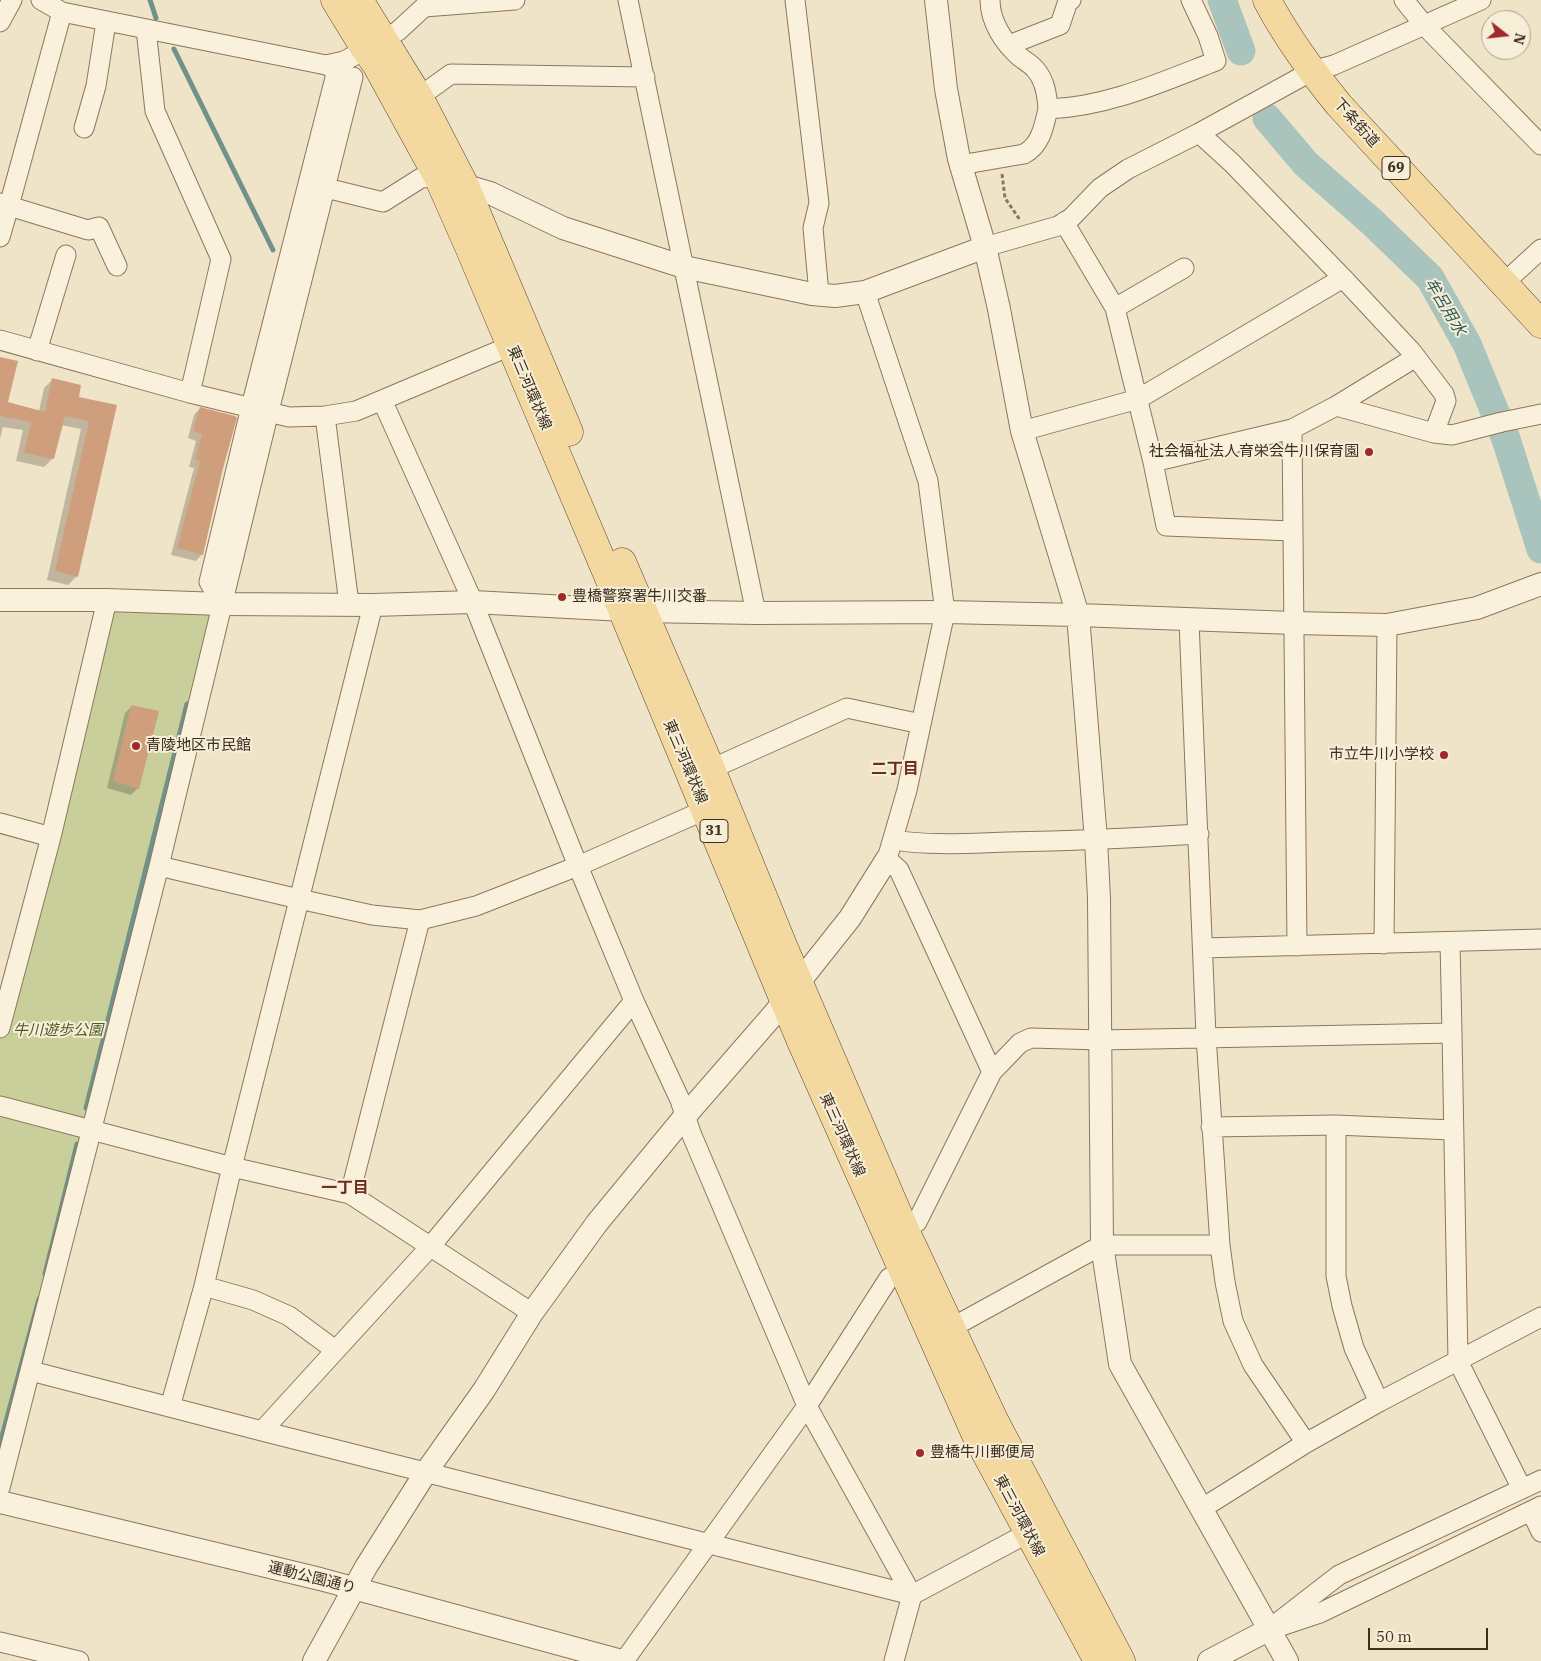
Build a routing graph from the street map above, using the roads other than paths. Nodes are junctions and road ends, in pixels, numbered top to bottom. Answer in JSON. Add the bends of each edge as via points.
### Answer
{"nodes":[{"id":1,"x":12,"y":0,"type":"edge"},
{"id":2,"x":41,"y":0,"type":"edge"},
{"id":3,"x":335,"y":0,"type":"edge"},
{"id":4,"x":359,"y":0,"type":"edge"},
{"id":5,"x":515,"y":0,"type":"edge"},
{"id":6,"x":628,"y":0,"type":"edge"},
{"id":7,"x":795,"y":0,"type":"edge"},
{"id":8,"x":936,"y":0,"type":"edge"},
{"id":9,"x":990,"y":0,"type":"edge"},
{"id":10,"x":1071,"y":0,"type":"edge"},
{"id":11,"x":1191,"y":0,"type":"edge"},
{"id":12,"x":1267,"y":0,"type":"edge"},
{"id":13,"x":1404,"y":0,"type":"edge"},
{"id":14,"x":1482,"y":0,"type":"edge"},
{"id":15,"x":62,"y":12,"type":"junction"},
{"id":16,"x":0,"y":22,"type":"edge"},
{"id":17,"x":106,"y":22,"type":"junction"},
{"id":18,"x":1421,"y":22,"type":"junction"},
{"id":19,"x":146,"y":29,"type":"junction"},
{"id":20,"x":1009,"y":45,"type":"junction"},
{"id":21,"x":357,"y":61,"type":"junction"},
{"id":22,"x":1312,"y":71,"type":"junction"},
{"id":23,"x":645,"y":78,"type":"junction"},
{"id":24,"x":419,"y":97,"type":"junction"},
{"id":25,"x":1048,"y":109,"type":"junction"},
{"id":26,"x":84,"y":128,"type":"dead end"},
{"id":27,"x":1199,"y":133,"type":"junction"},
{"id":28,"x":1541,"y":145,"type":"edge"},
{"id":29,"x":960,"y":164,"type":"junction"},
{"id":30,"x":438,"y":177,"type":"junction"},
{"id":31,"x":465,"y":186,"type":"junction"},
{"id":32,"x":326,"y":188,"type":"junction"},
{"id":33,"x":4,"y":204,"type":"edge"},
{"id":34,"x":1064,"y":222,"type":"junction"},
{"id":35,"x":0,"y":237,"type":"edge"},
{"id":36,"x":985,"y":247,"type":"junction"},
{"id":37,"x":1541,"y":248,"type":"edge"},
{"id":38,"x":66,"y":255,"type":"dead end"},
{"id":39,"x":117,"y":266,"type":"dead end"},
{"id":40,"x":684,"y":267,"type":"junction"},
{"id":41,"x":1184,"y":268,"type":"dead end"},
{"id":42,"x":1343,"y":278,"type":"junction"},
{"id":43,"x":1504,"y":283,"type":"junction"},
{"id":44,"x":865,"y":292,"type":"junction"},
{"id":45,"x":819,"y":294,"type":"junction"},
{"id":46,"x":1115,"y":308,"type":"junction"},
{"id":47,"x":1541,"y":324,"type":"edge"},
{"id":48,"x":0,"y":340,"type":"edge"},
{"id":49,"x":520,"y":341,"type":"junction"},
{"id":50,"x":37,"y":351,"type":"junction"},
{"id":51,"x":1416,"y":357,"type":"junction"},
{"id":52,"x":190,"y":393,"type":"junction"},
{"id":53,"x":1138,"y":398,"type":"junction"},
{"id":54,"x":382,"y":400,"type":"junction"},
{"id":55,"x":1336,"y":406,"type":"junction"},
{"id":56,"x":260,"y":409,"type":"junction"},
{"id":57,"x":1541,"y":414,"type":"edge"},
{"id":58,"x":325,"y":416,"type":"junction"},
{"id":59,"x":1292,"y":430,"type":"junction"},
{"id":60,"x":1022,"y":431,"type":"junction"},
{"id":61,"x":1434,"y":433,"type":"junction"},
{"id":62,"x":1153,"y":462,"type":"junction"},
{"id":63,"x":1292,"y":531,"type":"junction"},
{"id":64,"x":1538,"y":585,"type":"edge"},
{"id":65,"x":0,"y":600,"type":"edge"},
{"id":66,"x":107,"y":600,"type":"junction"},
{"id":67,"x":473,"y":602,"type":"junction"},
{"id":68,"x":222,"y":604,"type":"junction"},
{"id":69,"x":349,"y":604,"type":"junction"},
{"id":70,"x":372,"y":605,"type":"junction"},
{"id":71,"x":632,"y":611,"type":"junction"},
{"id":72,"x":945,"y":612,"type":"junction"},
{"id":73,"x":756,"y":613,"type":"junction"},
{"id":74,"x":1078,"y":615,"type":"junction"},
{"id":75,"x":1189,"y":620,"type":"junction"},
{"id":76,"x":1293,"y":624,"type":"junction"},
{"id":77,"x":1387,"y":625,"type":"junction"},
{"id":78,"x":921,"y":724,"type":"junction"},
{"id":79,"x":711,"y":769,"type":"junction"},
{"id":80,"x":705,"y":810,"type":"junction"},
{"id":81,"x":0,"y":823,"type":"edge"},
{"id":82,"x":1199,"y":834,"type":"junction"},
{"id":83,"x":50,"y":837,"type":"junction"},
{"id":84,"x":1096,"y":840,"type":"junction"},
{"id":85,"x":891,"y":850,"type":"junction"},
{"id":86,"x":159,"y":866,"type":"junction"},
{"id":87,"x":578,"y":866,"type":"junction"},
{"id":88,"x":299,"y":899,"type":"junction"},
{"id":89,"x":420,"y":920,"type":"junction"},
{"id":90,"x":1541,"y":939,"type":"edge"},
{"id":91,"x":1450,"y":942,"type":"junction"},
{"id":92,"x":1384,"y":944,"type":"junction"},
{"id":93,"x":1297,"y":946,"type":"junction"},
{"id":94,"x":1203,"y":948,"type":"junction"},
{"id":95,"x":791,"y":992,"type":"junction"},
{"id":96,"x":634,"y":1001,"type":"junction"},
{"id":97,"x":0,"y":1028,"type":"edge"},
{"id":98,"x":1452,"y":1033,"type":"junction"},
{"id":99,"x":1206,"y":1036,"type":"junction"},
{"id":100,"x":1101,"y":1040,"type":"junction"},
{"id":101,"x":992,"y":1072,"type":"junction"},
{"id":102,"x":0,"y":1106,"type":"edge"},
{"id":103,"x":686,"y":1115,"type":"junction"},
{"id":104,"x":1336,"y":1125,"type":"junction"},
{"id":105,"x":1212,"y":1127,"type":"junction"},
{"id":106,"x":91,"y":1130,"type":"junction"},
{"id":107,"x":1452,"y":1130,"type":"junction"},
{"id":108,"x":232,"y":1167,"type":"junction"},
{"id":109,"x":350,"y":1194,"type":"junction"},
{"id":110,"x":904,"y":1228,"type":"junction"},
{"id":111,"x":1102,"y":1244,"type":"junction"},
{"id":112,"x":1220,"y":1245,"type":"junction"},
{"id":113,"x":430,"y":1247,"type":"junction"},
{"id":114,"x":902,"y":1271,"type":"junction"},
{"id":115,"x":204,"y":1286,"type":"junction"},
{"id":116,"x":532,"y":1313,"type":"junction"},
{"id":117,"x":1541,"y":1317,"type":"edge"},
{"id":118,"x":951,"y":1328,"type":"junction"},
{"id":119,"x":335,"y":1350,"type":"junction"},
{"id":120,"x":1458,"y":1361,"type":"junction"},
{"id":121,"x":31,"y":1371,"type":"junction"},
{"id":122,"x":1379,"y":1402,"type":"junction"},
{"id":123,"x":807,"y":1406,"type":"junction"},
{"id":124,"x":170,"y":1407,"type":"junction"},
{"id":125,"x":262,"y":1431,"type":"junction"},
{"id":126,"x":1306,"y":1443,"type":"junction"},
{"id":127,"x":426,"y":1472,"type":"junction"},
{"id":128,"x":1541,"y":1480,"type":"edge"},
{"id":129,"x":0,"y":1488,"type":"edge"},
{"id":130,"x":1522,"y":1489,"type":"junction"},
{"id":131,"x":0,"y":1502,"type":"edge"},
{"id":132,"x":1536,"y":1508,"type":"edge"},
{"id":133,"x":1201,"y":1509,"type":"junction"},
{"id":134,"x":1541,"y":1532,"type":"edge"},
{"id":135,"x":1028,"y":1533,"type":"junction"},
{"id":136,"x":709,"y":1544,"type":"junction"},
{"id":137,"x":353,"y":1588,"type":"junction"},
{"id":138,"x":912,"y":1595,"type":"junction"},
{"id":139,"x":1268,"y":1630,"type":"junction"},
{"id":140,"x":0,"y":1642,"type":"edge"},
{"id":141,"x":78,"y":1661,"type":"edge"},
{"id":142,"x":314,"y":1661,"type":"edge"},
{"id":143,"x":623,"y":1661,"type":"edge"},
{"id":144,"x":894,"y":1661,"type":"edge"},
{"id":145,"x":1098,"y":1661,"type":"edge"},
{"id":146,"x":1121,"y":1661,"type":"edge"},
{"id":147,"x":1209,"y":1661,"type":"edge"},
{"id":148,"x":1287,"y":1661,"type":"edge"}],
"edges":[{"from":1,"to":16,"type":"street"},
{"from":2,"to":15,"type":"street"},
{"from":3,"to":21,"type":"main road","name":"東三河環状線","number":"31"},
{"from":4,"to":21,"type":"main road","name":"東三河環状線","number":"31"},
{"from":5,"to":21,"type":"street","via":[[424,7]]},
{"from":6,"to":23,"type":"street"},
{"from":7,"to":45,"type":"street","via":[[819,203],[812,228]]},
{"from":8,"to":29,"type":"street","via":[[946,89]]},
{"from":9,"to":20,"type":"street","via":[[996,27]]},
{"from":10,"to":20,"type":"street","via":[[1060,25]]},
{"from":11,"to":25,"type":"street","via":[[1216,61],[1103,101]]},
{"from":12,"to":22,"type":"main road","name":"下条街道","number":"69"},
{"from":13,"to":18,"type":"street"},
{"from":14,"to":18,"type":"street"},
{"from":15,"to":17,"type":"street"},
{"from":15,"to":33,"type":"street"},
{"from":17,"to":19,"type":"street"},
{"from":17,"to":26,"type":"street","via":[[96,86]]},
{"from":18,"to":22,"type":"street","via":[[1334,65]]},
{"from":18,"to":28,"type":"street"},
{"from":19,"to":21,"type":"street"},
{"from":19,"to":52,"type":"street","via":[[155,111],[221,258]]},
{"from":20,"to":25,"type":"street","via":[[1042,80]]},
{"from":21,"to":24,"type":"main road","name":"東三河環状線","number":"31"},
{"from":21,"to":30,"type":"main road","name":"東三河環状線","number":"31"},
{"from":21,"to":32,"type":"street"},
{"from":21,"to":56,"type":"street"},
{"from":22,"to":27,"type":"street"},
{"from":22,"to":43,"type":"main road","name":"下条街道","number":"69","via":[[1365,134]]},
{"from":23,"to":24,"type":"street","via":[[451,74]]},
{"from":23,"to":40,"type":"street"},
{"from":24,"to":31,"type":"main road","name":"東三河環状線","number":"31"},
{"from":25,"to":29,"type":"street","via":[[1032,150]]},
{"from":27,"to":34,"type":"street","via":[[1128,169],[1100,188]]},
{"from":27,"to":42,"type":"street"},
{"from":29,"to":36,"type":"street"},
{"from":30,"to":31,"type":"street"},
{"from":30,"to":32,"type":"street","via":[[421,178],[383,202]]},
{"from":30,"to":49,"type":"main road","name":"東三河環状線","number":"31"},
{"from":31,"to":40,"type":"street","via":[[490,193],[562,228]]},
{"from":31,"to":49,"type":"main road","name":"東三河環状線","number":"31"},
{"from":32,"to":56,"type":"street"},
{"from":33,"to":35,"type":"street"},
{"from":33,"to":39,"type":"street","via":[[88,230],[99,227]]},
{"from":34,"to":36,"type":"street"},
{"from":34,"to":46,"type":"street"},
{"from":36,"to":44,"type":"street"},
{"from":36,"to":60,"type":"street"},
{"from":37,"to":43,"type":"street"},
{"from":38,"to":50,"type":"street"},
{"from":40,"to":45,"type":"street"},
{"from":40,"to":73,"type":"street"},
{"from":41,"to":46,"type":"street"},
{"from":42,"to":51,"type":"street"},
{"from":42,"to":53,"type":"street"},
{"from":43,"to":47,"type":"main road","name":"下条街道","number":"69"},
{"from":44,"to":45,"type":"street","via":[[835,296]]},
{"from":44,"to":72,"type":"street","via":[[928,481]]},
{"from":46,"to":53,"type":"street"},
{"from":48,"to":50,"type":"street"},
{"from":49,"to":54,"type":"street"},
{"from":49,"to":71,"type":"main road","name":"東三河環状線","number":"31"},
{"from":50,"to":52,"type":"street"},
{"from":51,"to":55,"type":"street"},
{"from":51,"to":61,"type":"street","via":[[1446,401]]},
{"from":52,"to":56,"type":"street"},
{"from":53,"to":60,"type":"street"},
{"from":53,"to":62,"type":"street"},
{"from":54,"to":58,"type":"street","via":[[356,411]]},
{"from":54,"to":67,"type":"street"},
{"from":55,"to":59,"type":"street"},
{"from":55,"to":61,"type":"street"},
{"from":56,"to":58,"type":"street","via":[[289,417]]},
{"from":56,"to":68,"type":"street"},
{"from":57,"to":61,"type":"street","via":[[1452,436]]},
{"from":58,"to":69,"type":"street"},
{"from":59,"to":62,"type":"street"},
{"from":59,"to":63,"type":"street"},
{"from":60,"to":74,"type":"street"},
{"from":62,"to":63,"type":"street","via":[[1166,526]]},
{"from":63,"to":76,"type":"street"},
{"from":64,"to":77,"type":"street","via":[[1477,608]]},
{"from":65,"to":66,"type":"street"},
{"from":66,"to":68,"type":"street"},
{"from":66,"to":83,"type":"street"},
{"from":67,"to":70,"type":"street"},
{"from":67,"to":71,"type":"street"},
{"from":67,"to":87,"type":"street"},
{"from":68,"to":69,"type":"street"},
{"from":68,"to":86,"type":"street"},
{"from":69,"to":70,"type":"street"},
{"from":70,"to":88,"type":"street"},
{"from":71,"to":73,"type":"street"},
{"from":71,"to":79,"type":"main road","name":"東三河環状線","number":"31"},
{"from":71,"to":80,"type":"main road","name":"東三河環状線","number":"31"},
{"from":72,"to":73,"type":"street"},
{"from":72,"to":74,"type":"street"},
{"from":72,"to":78,"type":"street"},
{"from":74,"to":75,"type":"street"},
{"from":74,"to":84,"type":"street"},
{"from":75,"to":76,"type":"street"},
{"from":75,"to":82,"type":"street"},
{"from":76,"to":77,"type":"street"},
{"from":76,"to":93,"type":"street"},
{"from":77,"to":92,"type":"street"},
{"from":78,"to":79,"type":"street","via":[[847,708]]},
{"from":78,"to":85,"type":"street"},
{"from":79,"to":95,"type":"main road","name":"東三河環状線","number":"31"},
{"from":80,"to":87,"type":"street"},
{"from":80,"to":95,"type":"main road","name":"東三河環状線","number":"31"},
{"from":81,"to":83,"type":"street"},
{"from":82,"to":84,"type":"street"},
{"from":82,"to":94,"type":"street"},
{"from":83,"to":97,"type":"street"},
{"from":84,"to":85,"type":"street","via":[[908,842]]},
{"from":84,"to":100,"type":"street"},
{"from":85,"to":95,"type":"street","via":[[850,918]]},
{"from":85,"to":101,"type":"street"},
{"from":86,"to":88,"type":"street"},
{"from":86,"to":106,"type":"street"},
{"from":87,"to":89,"type":"street","via":[[476,906]]},
{"from":87,"to":96,"type":"street"},
{"from":88,"to":89,"type":"street","via":[[372,915]]},
{"from":88,"to":108,"type":"street"},
{"from":89,"to":109,"type":"street"},
{"from":90,"to":91,"type":"street"},
{"from":91,"to":92,"type":"street"},
{"from":91,"to":98,"type":"street"},
{"from":92,"to":93,"type":"street"},
{"from":93,"to":94,"type":"street"},
{"from":94,"to":99,"type":"street"},
{"from":95,"to":103,"type":"street"},
{"from":95,"to":110,"type":"main road","name":"東三河環状線","number":"31"},
{"from":95,"to":114,"type":"main road","name":"東三河環状線","number":"31"},
{"from":96,"to":103,"type":"street"},
{"from":96,"to":113,"type":"street"},
{"from":98,"to":99,"type":"street"},
{"from":98,"to":107,"type":"street"},
{"from":99,"to":100,"type":"street"},
{"from":99,"to":105,"type":"street"},
{"from":100,"to":101,"type":"street","via":[[1031,1038],[1020,1043]]},
{"from":100,"to":111,"type":"street"},
{"from":101,"to":110,"type":"street","via":[[917,1222]]},
{"from":102,"to":106,"type":"street"},
{"from":103,"to":116,"type":"street","via":[[597,1223]]},
{"from":103,"to":123,"type":"street"},
{"from":104,"to":105,"type":"street"},
{"from":104,"to":107,"type":"street"},
{"from":104,"to":122,"type":"street","via":[[1336,1276],[1354,1348]]},
{"from":105,"to":112,"type":"street"},
{"from":106,"to":108,"type":"street"},
{"from":106,"to":121,"type":"street"},
{"from":107,"to":120,"type":"street"},
{"from":108,"to":109,"type":"street"},
{"from":108,"to":115,"type":"street"},
{"from":109,"to":113,"type":"street"},
{"from":110,"to":118,"type":"main road","name":"東三河環状線","number":"31"},
{"from":111,"to":112,"type":"street"},
{"from":111,"to":118,"type":"street"},
{"from":111,"to":133,"type":"street","via":[[1120,1364]]},
{"from":112,"to":126,"type":"street","via":[[1233,1321],[1253,1365]]},
{"from":113,"to":116,"type":"street"},
{"from":113,"to":119,"type":"street"},
{"from":114,"to":123,"type":"street","via":[[890,1278]]},
{"from":114,"to":135,"type":"main road","name":"東三河環状線","number":"31","via":[[976,1435]]},
{"from":115,"to":119,"type":"street","via":[[253,1300],[289,1316]]},
{"from":115,"to":124,"type":"street"},
{"from":116,"to":127,"type":"street","via":[[484,1390]]},
{"from":117,"to":120,"type":"street"},
{"from":118,"to":146,"type":"main road","name":"東三河環状線","number":"31","via":[[994,1420]]},
{"from":119,"to":125,"type":"street"},
{"from":120,"to":122,"type":"street"},
{"from":120,"to":130,"type":"street"},
{"from":121,"to":124,"type":"street"},
{"from":121,"to":129,"type":"street"},
{"from":122,"to":126,"type":"street"},
{"from":123,"to":136,"type":"street"},
{"from":123,"to":138,"type":"street"},
{"from":124,"to":125,"type":"street"},
{"from":125,"to":127,"type":"street"},
{"from":126,"to":133,"type":"street"},
{"from":127,"to":136,"type":"street"},
{"from":127,"to":137,"type":"street"},
{"from":128,"to":130,"type":"street"},
{"from":130,"to":139,"type":"street","via":[[1339,1575]]},
{"from":131,"to":137,"type":"street","name":"運動公園通り"},
{"from":132,"to":134,"type":"street"},
{"from":132,"to":139,"type":"street","via":[[1320,1613]]},
{"from":133,"to":139,"type":"street"},
{"from":135,"to":138,"type":"street"},
{"from":135,"to":145,"type":"main road","name":"東三河環状線","number":"31"},
{"from":136,"to":138,"type":"street"},
{"from":136,"to":143,"type":"street"},
{"from":137,"to":142,"type":"street"},
{"from":137,"to":143,"type":"street","name":"運動公園通り"},
{"from":138,"to":144,"type":"street"},
{"from":139,"to":147,"type":"street"},
{"from":139,"to":148,"type":"street"},
{"from":140,"to":141,"type":"street"}]}
